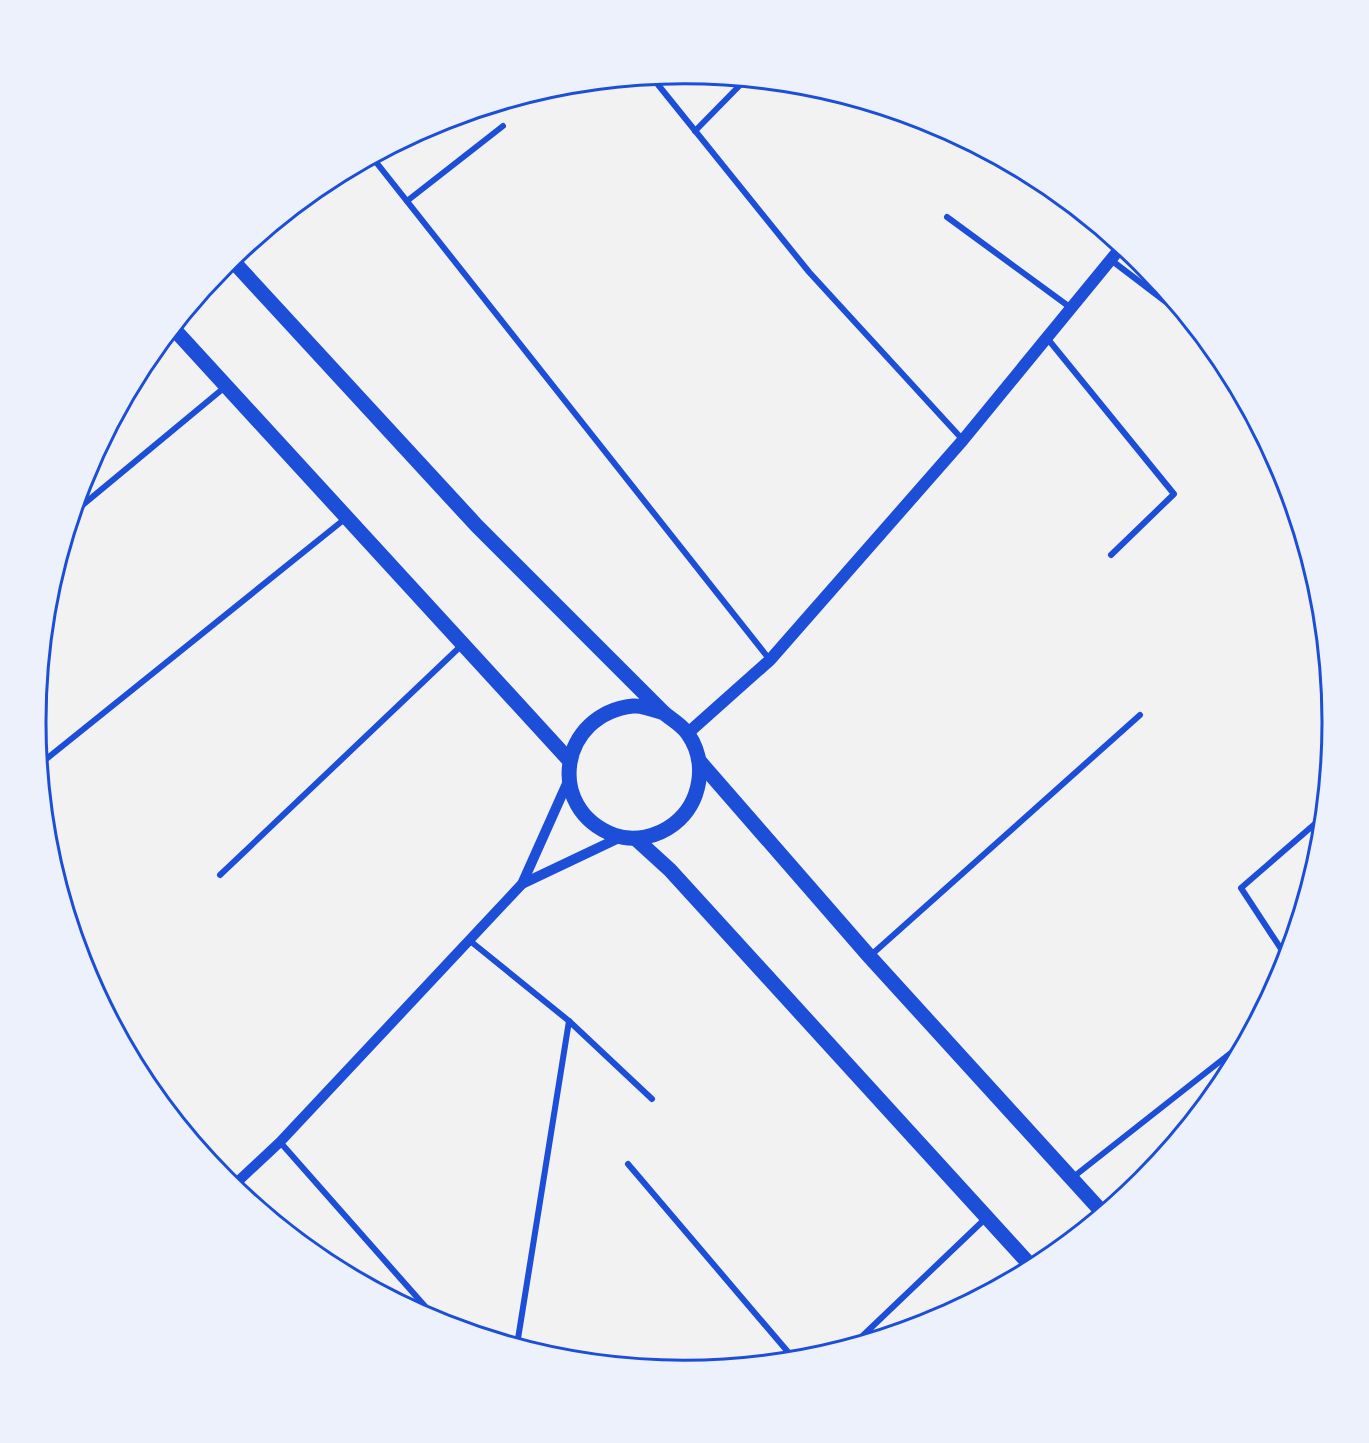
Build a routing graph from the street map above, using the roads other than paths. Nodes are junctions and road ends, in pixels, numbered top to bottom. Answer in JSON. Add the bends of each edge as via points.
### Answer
{"nodes":[{"id":1,"x":658,"y":84,"type":"edge"},
{"id":2,"x":739,"y":86,"type":"edge"},
{"id":3,"x":503,"y":126,"type":"dead end"},
{"id":4,"x":695,"y":131,"type":"junction"},
{"id":5,"x":377,"y":163,"type":"edge"},
{"id":6,"x":407,"y":201,"type":"junction"},
{"id":7,"x":947,"y":217,"type":"dead end"},
{"id":8,"x":1117,"y":252,"type":"edge"},
{"id":9,"x":1110,"y":260,"type":"junction"},
{"id":10,"x":237,"y":266,"type":"edge"},
{"id":11,"x":1163,"y":300,"type":"edge"},
{"id":12,"x":1071,"y":308,"type":"junction"},
{"id":13,"x":177,"y":334,"type":"edge"},
{"id":14,"x":1046,"y":338,"type":"junction"},
{"id":15,"x":226,"y":386,"type":"junction"},
{"id":16,"x":963,"y":440,"type":"junction"},
{"id":17,"x":85,"y":503,"type":"edge"},
{"id":18,"x":347,"y":517,"type":"junction"},
{"id":19,"x":1111,"y":555,"type":"dead end"},
{"id":20,"x":463,"y":644,"type":"junction"},
{"id":21,"x":770,"y":660,"type":"junction"},
{"id":22,"x":664,"y":713,"type":"junction"},
{"id":23,"x":1140,"y":715,"type":"dead end"},
{"id":24,"x":688,"y":733,"type":"junction"},
{"id":25,"x":48,"y":758,"type":"edge"},
{"id":26,"x":569,"y":760,"type":"junction"},
{"id":27,"x":700,"y":762,"type":"junction"},
{"id":28,"x":569,"y":779,"type":"junction"},
{"id":29,"x":1314,"y":825,"type":"edge"},
{"id":30,"x":628,"y":838,"type":"junction"},
{"id":31,"x":220,"y":875,"type":"dead end"},
{"id":32,"x":522,"y":884,"type":"junction"},
{"id":33,"x":468,"y":940,"type":"junction"},
{"id":34,"x":1281,"y":948,"type":"edge"},
{"id":35,"x":869,"y":956,"type":"junction"},
{"id":36,"x":569,"y":1022,"type":"junction"},
{"id":37,"x":1227,"y":1056,"type":"edge"},
{"id":38,"x":652,"y":1099,"type":"dead end"},
{"id":39,"x":280,"y":1142,"type":"junction"},
{"id":40,"x":628,"y":1164,"type":"dead end"},
{"id":41,"x":1072,"y":1178,"type":"junction"},
{"id":42,"x":240,"y":1179,"type":"edge"},
{"id":43,"x":1098,"y":1207,"type":"edge"},
{"id":44,"x":987,"y":1218,"type":"junction"},
{"id":45,"x":1026,"y":1260,"type":"edge"},
{"id":46,"x":422,"y":1303,"type":"edge"},
{"id":47,"x":865,"y":1333,"type":"edge"},
{"id":48,"x":518,"y":1338,"type":"edge"},
{"id":49,"x":787,"y":1351,"type":"edge"}],
"edges":[{"from":1,"to":4,"type":"street"},
{"from":2,"to":4,"type":"street"},
{"from":3,"to":6,"type":"street"},
{"from":4,"to":16,"type":"street","via":[[809,272]]},
{"from":5,"to":6,"type":"street"},
{"from":6,"to":21,"type":"street"},
{"from":7,"to":12,"type":"street"},
{"from":8,"to":9,"type":"main road"},
{"from":9,"to":11,"type":"street"},
{"from":9,"to":12,"type":"main road"},
{"from":10,"to":22,"type":"main road","via":[[477,526]]},
{"from":12,"to":14,"type":"main road"},
{"from":13,"to":15,"type":"main road"},
{"from":14,"to":16,"type":"main road"},
{"from":14,"to":19,"type":"street","via":[[1174,494]]},
{"from":15,"to":17,"type":"street"},
{"from":15,"to":18,"type":"main road"},
{"from":16,"to":21,"type":"main road"},
{"from":18,"to":20,"type":"main road"},
{"from":18,"to":25,"type":"street"},
{"from":20,"to":26,"type":"main road"},
{"from":20,"to":31,"type":"street"},
{"from":21,"to":24,"type":"main road"},
{"from":22,"to":24,"type":"main road"},
{"from":22,"to":26,"type":"main road","via":[[635,706],[605,713],[581,732]]},
{"from":23,"to":35,"type":"street"},
{"from":24,"to":27,"type":"main road"},
{"from":26,"to":28,"type":"main road"},
{"from":27,"to":30,"type":"main road","via":[[698,790],[685,815],[663,832]]},
{"from":27,"to":35,"type":"main road"},
{"from":28,"to":30,"type":"main road","via":[[574,800],[585,817],[602,830]]},
{"from":28,"to":32,"type":"street"},
{"from":29,"to":34,"type":"street","via":[[1241,888]]},
{"from":30,"to":32,"type":"street"},
{"from":30,"to":44,"type":"main road","via":[[670,870]]},
{"from":32,"to":33,"type":"street"},
{"from":33,"to":36,"type":"street"},
{"from":33,"to":39,"type":"street"},
{"from":35,"to":41,"type":"main road"},
{"from":36,"to":38,"type":"street"},
{"from":36,"to":48,"type":"street"},
{"from":37,"to":41,"type":"street"},
{"from":39,"to":42,"type":"street"},
{"from":39,"to":46,"type":"street"},
{"from":40,"to":49,"type":"street"},
{"from":41,"to":43,"type":"main road"},
{"from":44,"to":45,"type":"main road"},
{"from":44,"to":47,"type":"street"}]}
